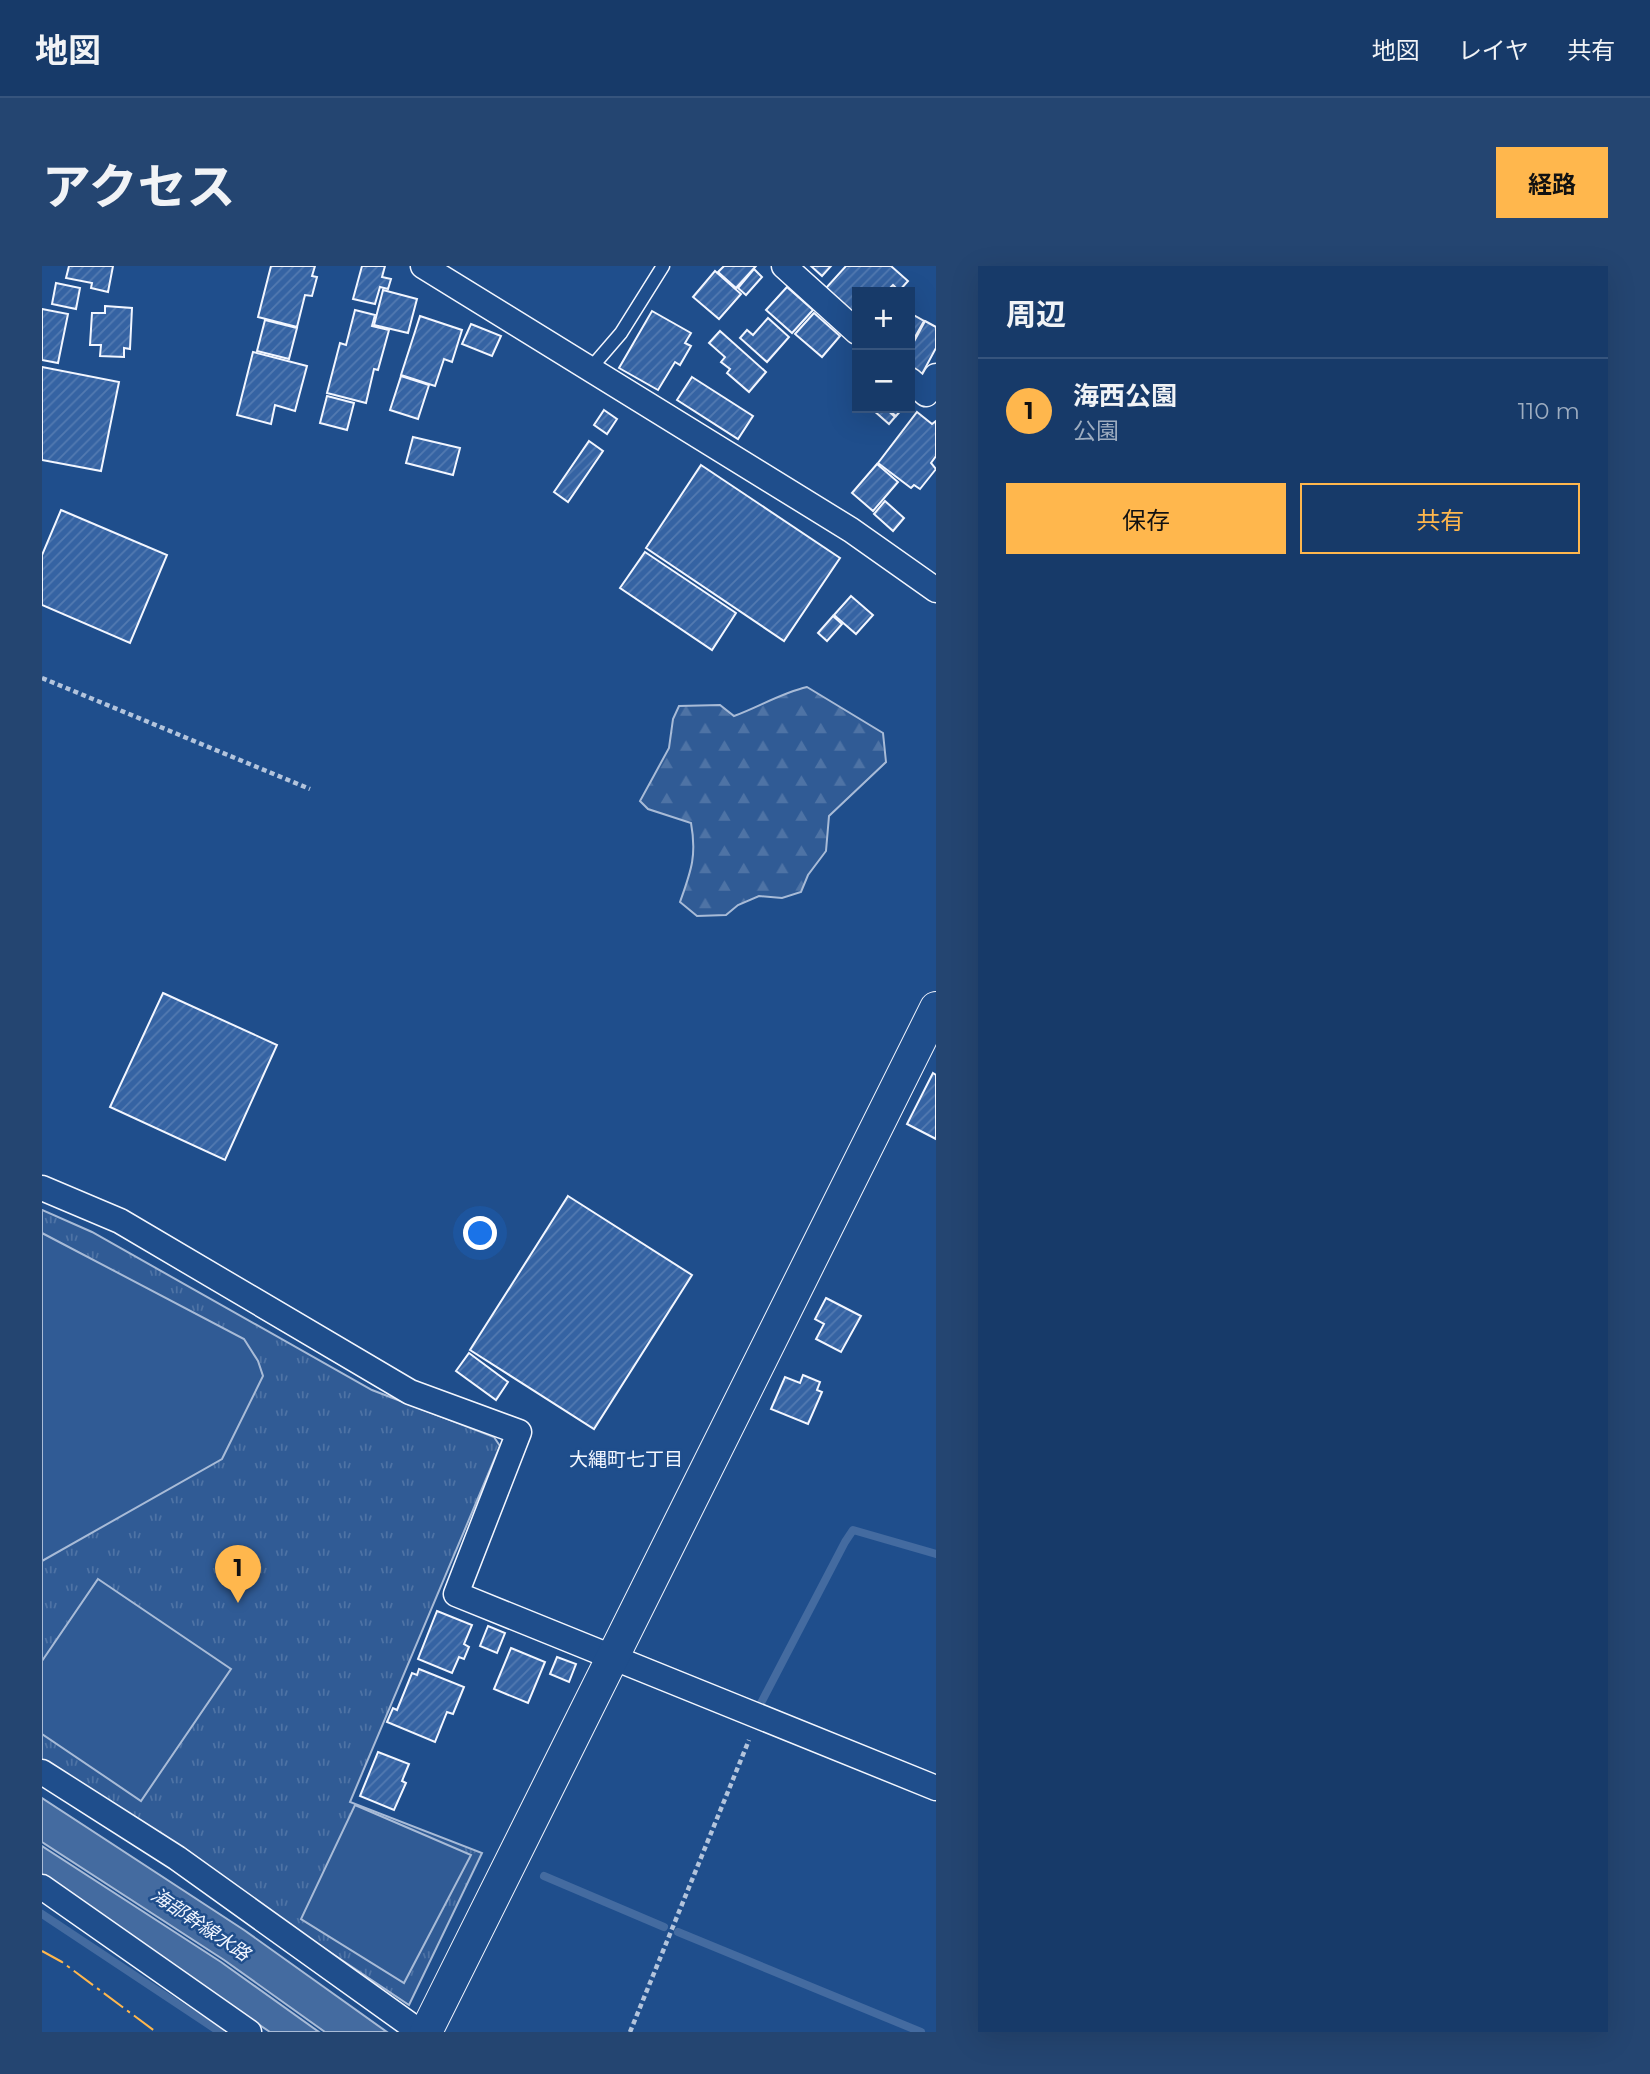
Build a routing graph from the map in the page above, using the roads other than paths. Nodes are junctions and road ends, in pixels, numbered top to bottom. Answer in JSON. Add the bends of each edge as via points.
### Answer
{"nodes":[{"id":1,"x":424,"y":266,"type":"edge"},
{"id":2,"x":663,"y":266,"type":"edge"},
{"id":3,"x":784,"y":266,"type":"edge"},
{"id":4,"x":852,"y":327,"type":"edge"},
{"id":5,"x":590,"y":369,"type":"junction"},
{"id":6,"x":936,"y":376,"type":"edge"},
{"id":7,"x":915,"y":384,"type":"edge"},
{"id":8,"x":936,"y":590,"type":"edge"},
{"id":9,"x":936,"y":1009,"type":"edge"},
{"id":10,"x":42,"y":1188,"type":"edge"},
{"id":11,"x":613,"y":1657,"type":"junction"},
{"id":12,"x":42,"y":1772,"type":"edge"},
{"id":13,"x":936,"y":1788,"type":"edge"},
{"id":14,"x":42,"y":1887,"type":"edge"},
{"id":15,"x":250,"y":2032,"type":"edge"},
{"id":16,"x":420,"y":2032,"type":"edge"},
{"id":17,"x":426,"y":2032,"type":"edge"}],
"edges":[{"from":1,"to":5,"type":"street"},
{"from":2,"to":5,"type":"lane","via":[[621,333]]},
{"from":3,"to":4,"type":"street"},
{"from":5,"to":8,"type":"street","via":[[850,530]]},
{"from":6,"to":7,"type":"street","via":[[926,394]]},
{"from":9,"to":11,"type":"street"},
{"from":10,"to":11,"type":"street","via":[[120,1221],[410,1392],[519,1432],[456,1594]]},
{"from":11,"to":13,"type":"street"},
{"from":11,"to":17,"type":"street"},
{"from":12,"to":16,"type":"street","via":[[177,1858]]},
{"from":14,"to":15,"type":"street"}]}
